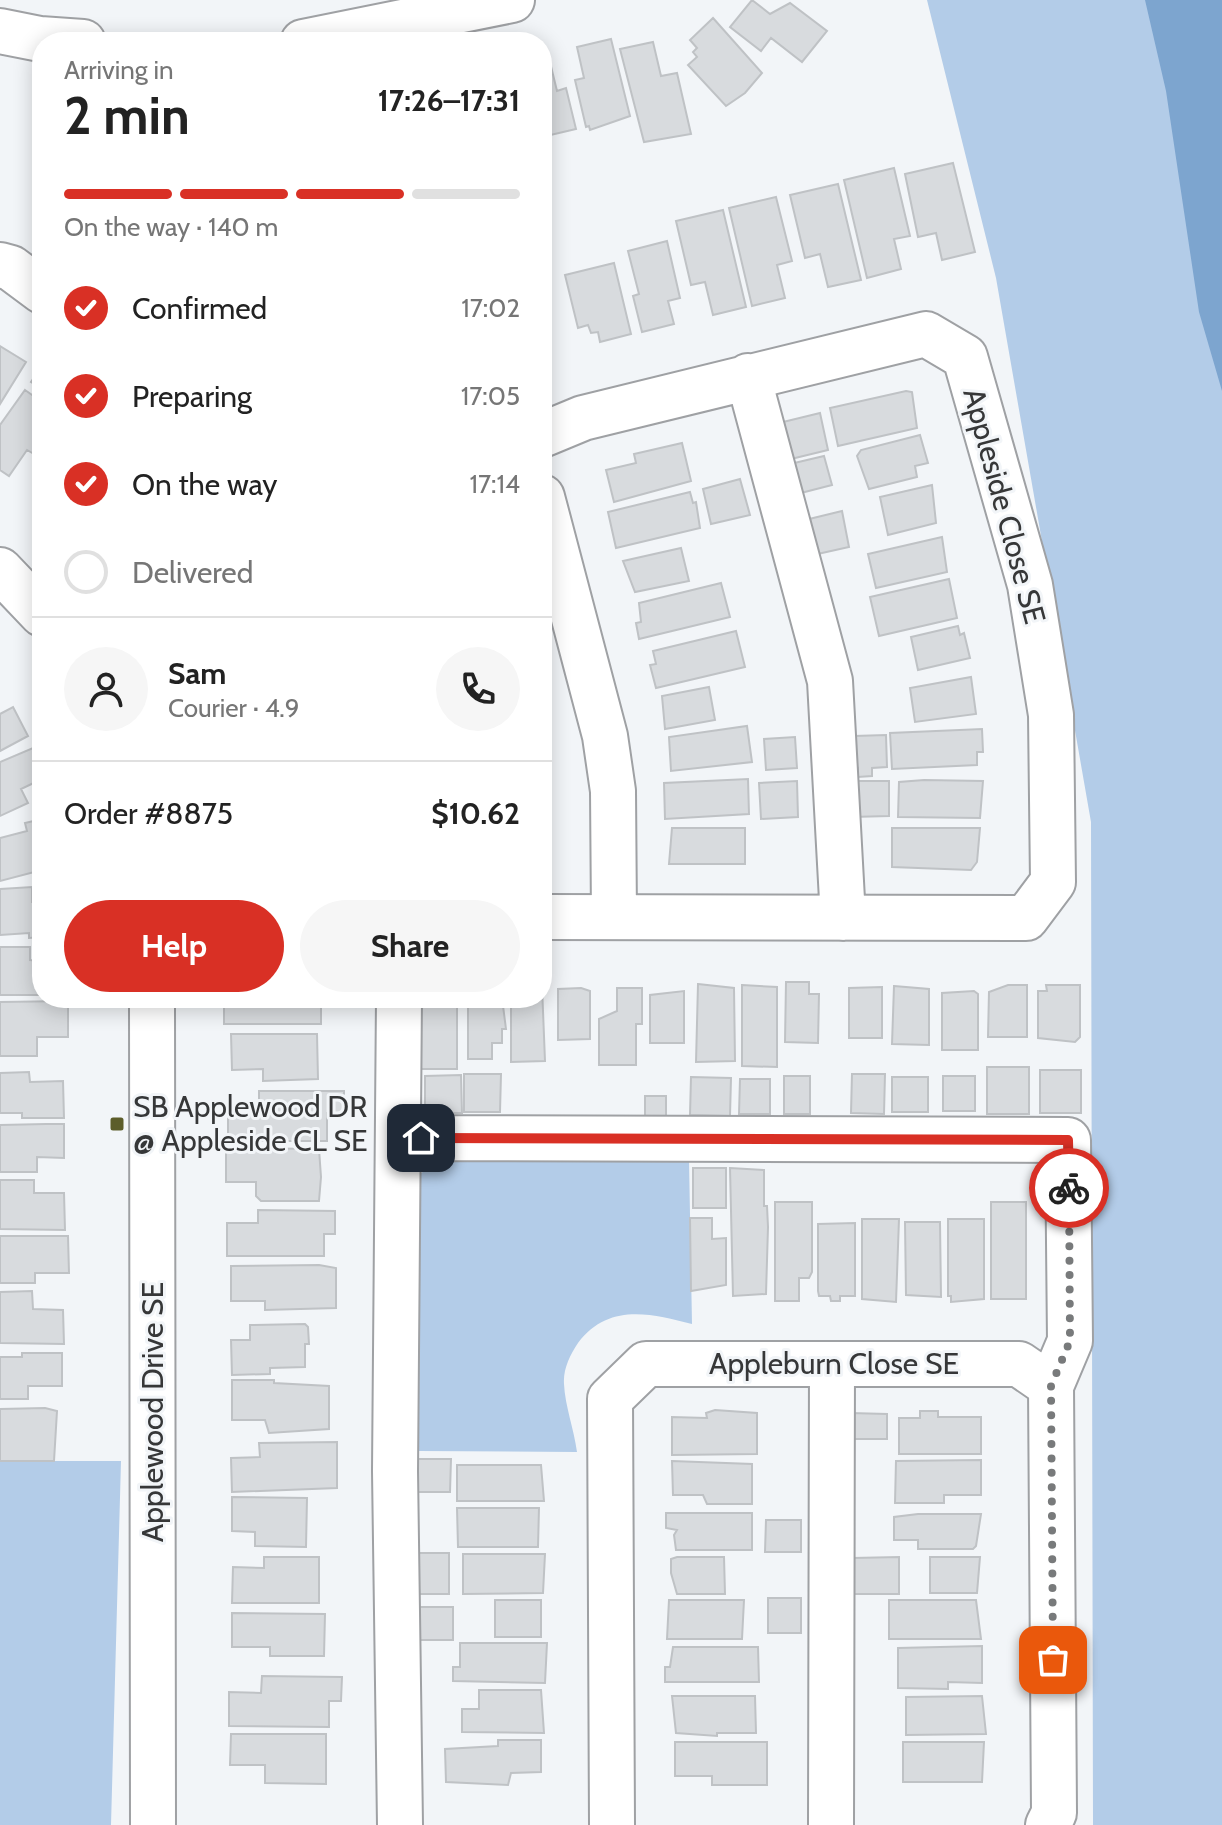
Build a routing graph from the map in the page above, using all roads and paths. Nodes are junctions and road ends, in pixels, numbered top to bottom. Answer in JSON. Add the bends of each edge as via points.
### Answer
{"nodes":[{"id":1,"x":512,"y":0,"type":"edge"},
{"id":2,"x":0,"y":31,"type":"edge"},
{"id":3,"x":353,"y":32,"type":"edge"},
{"id":4,"x":32,"y":37,"type":"edge"},
{"id":5,"x":0,"y":265,"type":"edge"},
{"id":6,"x":32,"y":284,"type":"edge"},
{"id":7,"x":748,"y":376,"type":"junction"},
{"id":8,"x":552,"y":431,"type":"edge"},
{"id":9,"x":552,"y":535,"type":"edge"},
{"id":10,"x":0,"y":570,"type":"edge"},
{"id":11,"x":32,"y":604,"type":"edge"},
{"id":12,"x":552,"y":917,"type":"edge"},
{"id":13,"x":614,"y":917,"type":"junction"},
{"id":14,"x":843,"y":918,"type":"junction"},
{"id":15,"x":152,"y":1008,"type":"edge"},
{"id":16,"x":399,"y":1008,"type":"edge"},
{"id":17,"x":398,"y":1138,"type":"junction"},
{"id":18,"x":832,"y":1364,"type":"junction"},
{"id":19,"x":1051,"y":1386,"type":"junction"},
{"id":20,"x":153,"y":1825,"type":"edge"},
{"id":21,"x":400,"y":1825,"type":"edge"},
{"id":22,"x":612,"y":1825,"type":"edge"},
{"id":23,"x":831,"y":1825,"type":"edge"},
{"id":24,"x":1048,"y":1825,"type":"edge"}],
"edges":[{"from":1,"to":3,"type":"street"},
{"from":2,"to":4,"type":"street"},
{"from":5,"to":6,"type":"street"},
{"from":7,"to":8,"type":"street","name":"Appleside Close SE","via":[[583,418]]},
{"from":7,"to":14,"type":"street","via":[[830,681]]},
{"from":7,"to":14,"type":"street","name":"Appleside Close SE","via":[[926,334],[965,357],[1030,585],[1051,715],[1053,882],[1026,918]]},
{"from":9,"to":13,"type":"street","via":[[605,736],[613,791]]},
{"from":10,"to":11,"type":"street"},
{"from":12,"to":13,"type":"street","name":"Appleside Close SE"},
{"from":13,"to":14,"type":"street","name":"Appleside Close SE"},
{"from":15,"to":20,"type":"street","name":"Applewood Drive SE"},
{"from":16,"to":17,"type":"street"},
{"from":17,"to":19,"type":"street","via":[[1068,1140],[1070,1341]]},
{"from":17,"to":21,"type":"street"},
{"from":18,"to":19,"type":"street","name":"Appleburn Close SE","via":[[1019,1364]]},
{"from":18,"to":22,"type":"street","name":"Appleburn Close SE","via":[[646,1364],[610,1399]]},
{"from":18,"to":23,"type":"street"},
{"from":19,"to":24,"type":"street","via":[[1054,1813]]}]}
